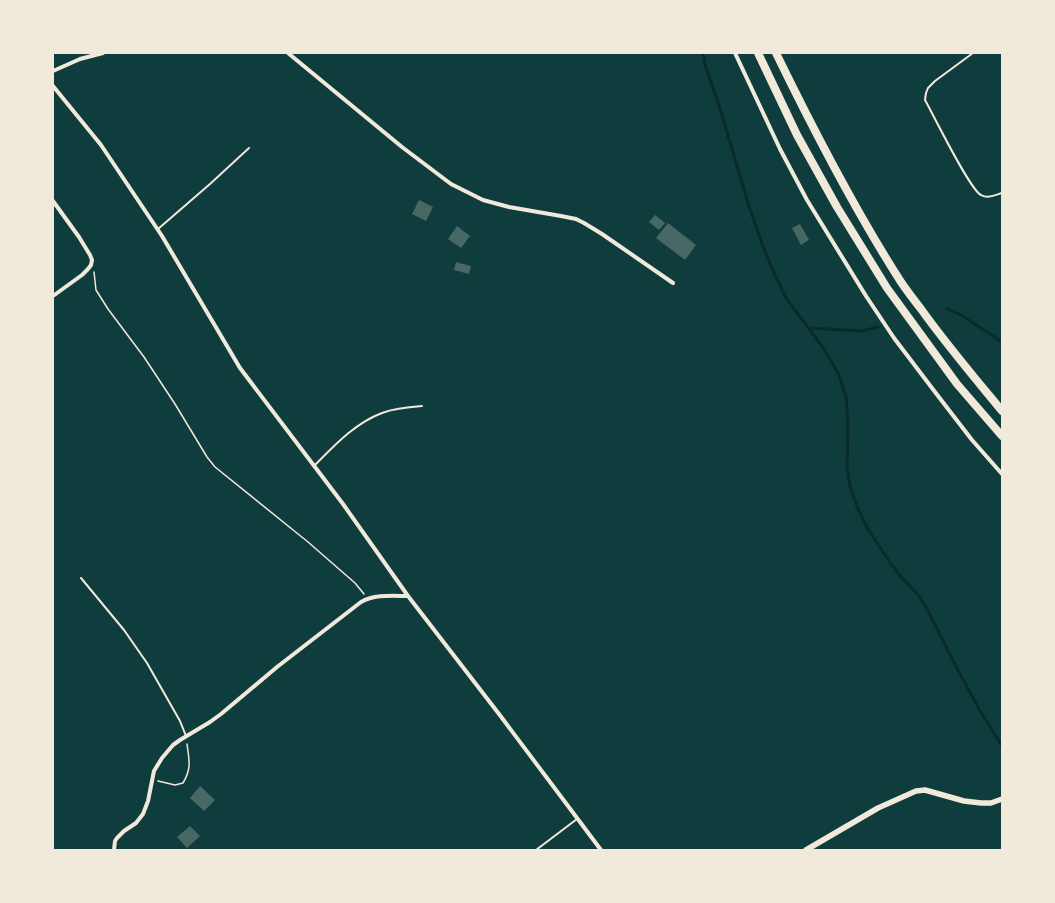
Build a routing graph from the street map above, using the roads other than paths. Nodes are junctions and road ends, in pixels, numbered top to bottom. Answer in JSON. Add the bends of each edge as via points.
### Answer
{"nodes":[{"id":1,"x":103,"y":53,"type":"edge"},
{"id":2,"x":288,"y":53,"type":"edge"},
{"id":3,"x":735,"y":53,"type":"edge"},
{"id":4,"x":758,"y":53,"type":"edge"},
{"id":5,"x":776,"y":53,"type":"edge"},
{"id":6,"x":973,"y":53,"type":"edge"},
{"id":7,"x":53,"y":71,"type":"edge"},
{"id":8,"x":53,"y":86,"type":"edge"},
{"id":9,"x":249,"y":148,"type":"dead end"},
{"id":10,"x":1002,"y":193,"type":"edge"},
{"id":11,"x":53,"y":201,"type":"edge"},
{"id":12,"x":158,"y":229,"type":"junction"},
{"id":13,"x":672,"y":283,"type":"dead end"},
{"id":14,"x":53,"y":296,"type":"edge"},
{"id":15,"x":422,"y":406,"type":"dead end"},
{"id":16,"x":1002,"y":411,"type":"edge"},
{"id":17,"x":1002,"y":436,"type":"edge"},
{"id":18,"x":314,"y":466,"type":"junction"},
{"id":19,"x":1002,"y":474,"type":"edge"},
{"id":20,"x":81,"y":578,"type":"dead end"},
{"id":21,"x":408,"y":596,"type":"junction"},
{"id":22,"x":186,"y":736,"type":"junction"},
{"id":23,"x":1002,"y":799,"type":"edge"},
{"id":24,"x":578,"y":819,"type":"junction"},
{"id":25,"x":114,"y":850,"type":"edge"},
{"id":26,"x":536,"y":850,"type":"edge"},
{"id":27,"x":601,"y":850,"type":"edge"},
{"id":28,"x":806,"y":850,"type":"edge"}],
"edges":[{"from":1,"to":7,"type":"street","via":[[80,59]]},
{"from":2,"to":13,"type":"street","via":[[451,184],[483,200],[508,207],[576,219]]},
{"from":3,"to":19,"type":"street","via":[[807,200],[861,289],[894,338],[972,440]]},
{"from":4,"to":17,"type":"highway","via":[[797,135],[837,207],[887,288],[957,384]]},
{"from":5,"to":16,"type":"highway","via":[[849,194],[902,282]]},
{"from":6,"to":10,"type":"lane","via":[[928,88],[925,100],[977,192],[985,197]]},
{"from":8,"to":12,"type":"street","via":[[101,145]]},
{"from":9,"to":12,"type":"lane"},
{"from":11,"to":14,"type":"street","via":[[92,260],[82,275]]},
{"from":12,"to":18,"type":"street","via":[[240,368]]},
{"from":15,"to":18,"type":"lane","via":[[382,413],[362,423],[340,440]]},
{"from":18,"to":21,"type":"street"},
{"from":20,"to":22,"type":"lane","via":[[124,630],[147,663],[180,720]]},
{"from":21,"to":22,"type":"street","via":[[368,598],[357,604],[221,714]]},
{"from":21,"to":24,"type":"street"},
{"from":22,"to":25,"type":"street","via":[[173,746],[155,768],[148,801],[142,814],[136,824],[117,838]]},
{"from":23,"to":28,"type":"street","via":[[981,803],[925,790],[916,791],[878,808]]},
{"from":24,"to":26,"type":"lane"},
{"from":24,"to":27,"type":"street"}]}
